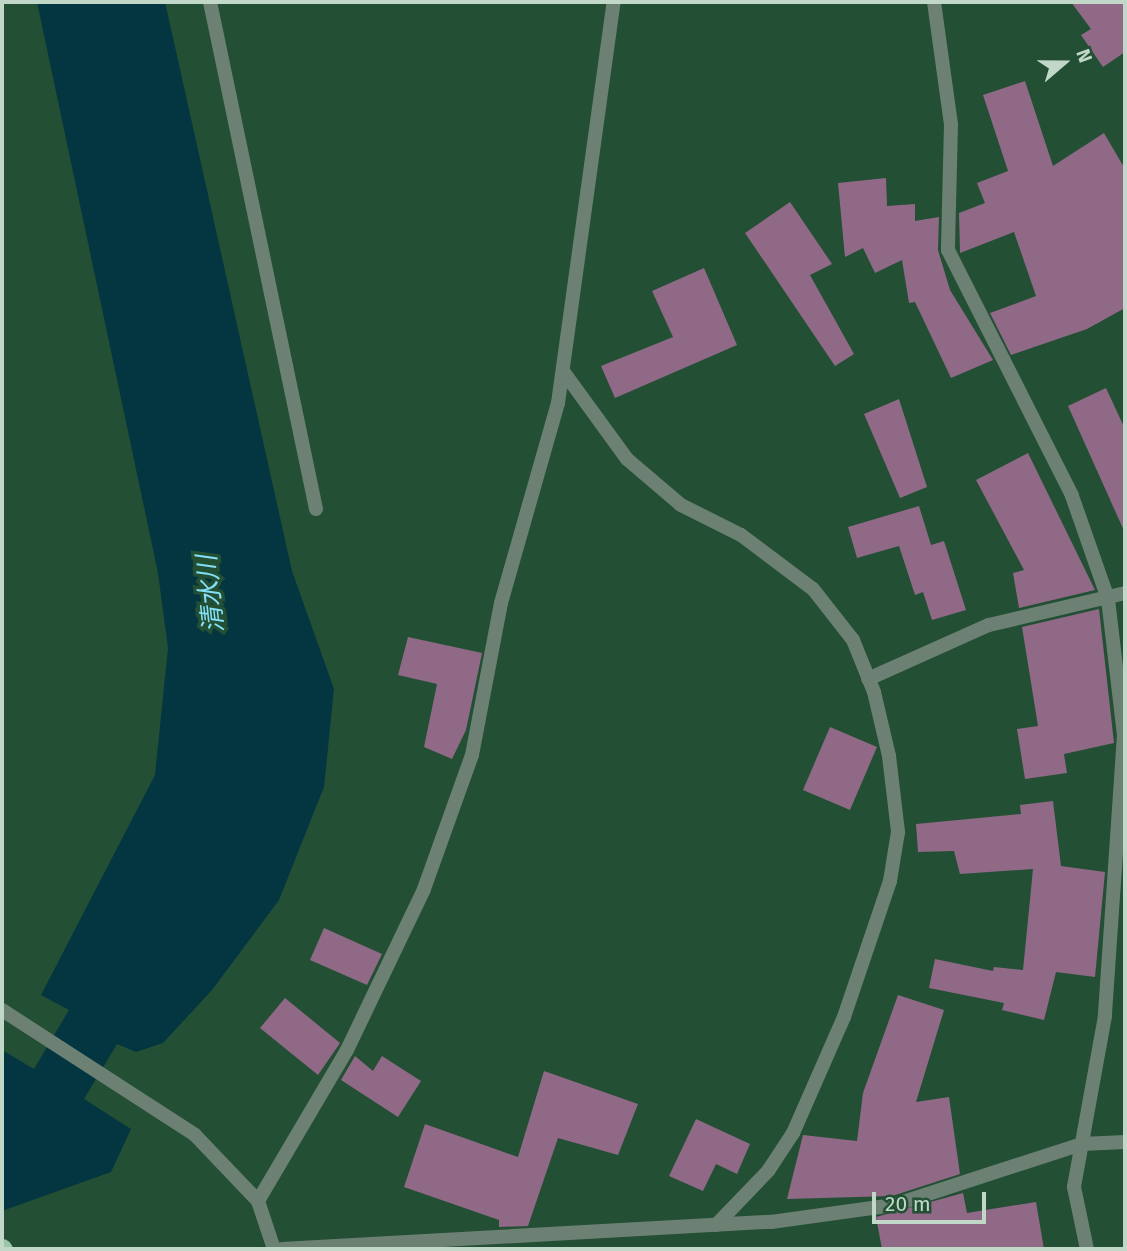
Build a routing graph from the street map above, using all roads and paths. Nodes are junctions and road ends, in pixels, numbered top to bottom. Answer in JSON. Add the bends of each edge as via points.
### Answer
{"nodes":[{"id":1,"x":210,"y":2,"type":"edge"},
{"id":2,"x":614,"y":2,"type":"edge"},
{"id":3,"x":934,"y":2,"type":"edge"},
{"id":4,"x":563,"y":371,"type":"junction"},
{"id":5,"x":316,"y":509,"type":"dead end"},
{"id":6,"x":1125,"y":593,"type":"edge"},
{"id":7,"x":1108,"y":599,"type":"junction"},
{"id":8,"x":868,"y":679,"type":"junction"},
{"id":9,"x":2,"y":1010,"type":"edge"},
{"id":10,"x":1125,"y":1142,"type":"edge"},
{"id":11,"x":1082,"y":1144,"type":"junction"},
{"id":12,"x":258,"y":1201,"type":"junction"},
{"id":13,"x":716,"y":1225,"type":"junction"},
{"id":14,"x":274,"y":1249,"type":"edge"},
{"id":15,"x":282,"y":1249,"type":"edge"},
{"id":16,"x":1087,"y":1249,"type":"edge"}],
"edges":[{"from":1,"to":5,"type":"street"},
{"from":2,"to":4,"type":"street"},
{"from":3,"to":7,"type":"street","via":[[951,124],[948,250],[1072,496]]},
{"from":4,"to":8,"type":"street","via":[[627,459],[681,505],[741,535],[813,589],[853,640]]},
{"from":4,"to":12,"type":"street","via":[[501,603],[472,755],[424,888],[346,1050]]},
{"from":6,"to":7,"type":"street"},
{"from":7,"to":8,"type":"street","via":[[989,625]]},
{"from":7,"to":11,"type":"street","via":[[1124,735],[1105,1016]]},
{"from":8,"to":13,"type":"street","via":[[888,756],[898,832],[890,881],[844,1017],[793,1133],[760,1180]]},
{"from":9,"to":12,"type":"street","via":[[195,1135]]},
{"from":10,"to":11,"type":"street"},
{"from":11,"to":13,"type":"street","via":[[894,1205]]},
{"from":11,"to":16,"type":"street","via":[[1074,1187]]},
{"from":12,"to":14,"type":"street"},
{"from":13,"to":15,"type":"street"}]}
